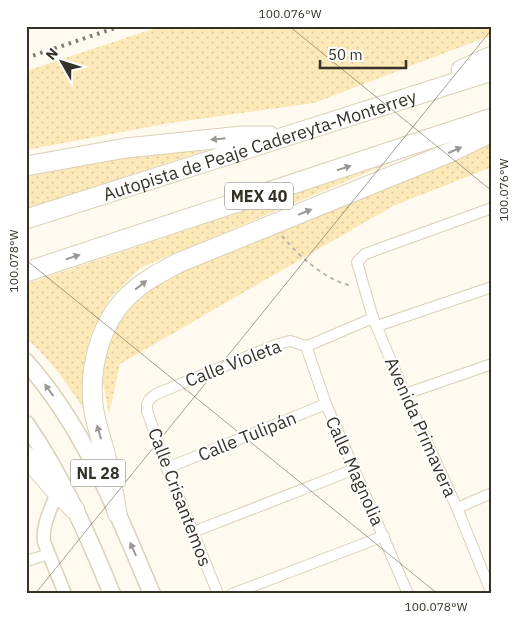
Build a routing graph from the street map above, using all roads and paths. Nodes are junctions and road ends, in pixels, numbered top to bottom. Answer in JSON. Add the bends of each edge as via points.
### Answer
{"nodes":[{"id":1,"x":492,"y":56,"type":"edge"},
{"id":2,"x":492,"y":71,"type":"edge"},
{"id":3,"x":418,"y":95,"type":"junction"},
{"id":4,"x":492,"y":118,"type":"edge"},
{"id":5,"x":492,"y":132,"type":"edge"},
{"id":6,"x":284,"y":138,"type":"junction"},
{"id":7,"x":26,"y":166,"type":"edge"},
{"id":8,"x":492,"y":208,"type":"edge"},
{"id":9,"x":26,"y":219,"type":"edge"},
{"id":10,"x":272,"y":225,"type":"junction"},
{"id":11,"x":26,"y":272,"type":"edge"},
{"id":12,"x":492,"y":287,"type":"edge"},
{"id":13,"x":364,"y":289,"type":"junction"},
{"id":14,"x":375,"y":322,"type":"junction"},
{"id":15,"x":306,"y":346,"type":"junction"},
{"id":16,"x":26,"y":362,"type":"edge"},
{"id":17,"x":492,"y":364,"type":"edge"},
{"id":18,"x":405,"y":394,"type":"junction"},
{"id":19,"x":149,"y":399,"type":"joint"},
{"id":20,"x":326,"y":404,"type":"junction"},
{"id":21,"x":26,"y":424,"type":"edge"},
{"id":22,"x":26,"y":456,"type":"edge"},
{"id":23,"x":167,"y":468,"type":"junction"},
{"id":24,"x":355,"y":470,"type":"junction"},
{"id":25,"x":57,"y":493,"type":"junction"},
{"id":26,"x":492,"y":493,"type":"edge"},
{"id":27,"x":457,"y":508,"type":"junction"},
{"id":28,"x":75,"y":510,"type":"junction"},
{"id":29,"x":117,"y":513,"type":"junction"},
{"id":30,"x":193,"y":532,"type":"junction"},
{"id":31,"x":384,"y":536,"type":"junction"},
{"id":32,"x":49,"y":554,"type":"junction"},
{"id":33,"x":26,"y":561,"type":"edge"},
{"id":34,"x":487,"y":571,"type":"edge"},
{"id":35,"x":65,"y":594,"type":"edge"},
{"id":36,"x":112,"y":594,"type":"edge"},
{"id":37,"x":152,"y":594,"type":"edge"},
{"id":38,"x":218,"y":594,"type":"edge"},
{"id":39,"x":232,"y":594,"type":"edge"},
{"id":40,"x":408,"y":594,"type":"edge"},
{"id":41,"x":492,"y":594,"type":"edge"}],
"edges":[{"from":1,"to":3,"type":"highway"},
{"from":2,"to":3,"type":"highway","name":"Autopista de Peaje Cadereyta-Monterrey","number":"MEX 40"},
{"from":3,"to":6,"type":"highway","name":"Autopista de Peaje Cadereyta-Monterrey","number":"MEX 40"},
{"from":11,"to":4,"type":"highway","number":"MEX 40","one_way":true},
{"from":10,"to":5,"type":"highway","one_way":true},
{"from":6,"to":7,"type":"highway","one_way":true,"via":[[242,136],[126,148]]},
{"from":6,"to":9,"type":"highway","name":"Autopista de Peaje Cadereyta-Monterrey","number":"MEX 40"},
{"from":8,"to":13,"type":"street","name":"Avenida Primavera","via":[[365,254],[357,262]]},
{"from":10,"to":13,"type":"path","via":[[314,267],[342,284]]},
{"from":29,"to":10,"type":"highway","one_way":true,"via":[[92,393],[97,353],[106,329],[127,296],[150,278],[178,263]]},
{"from":12,"to":14,"type":"street","name":"Calle Violeta"},
{"from":13,"to":14,"type":"street","name":"Avenida Primavera"},
{"from":14,"to":15,"type":"street","name":"Calle Violeta"},
{"from":14,"to":18,"type":"street","name":"Avenida Primavera"},
{"from":15,"to":19,"type":"street","name":"Calle Violeta","via":[[290,341],[278,344]]},
{"from":15,"to":20,"type":"street","name":"Calle Magnolia"},
{"from":29,"to":16,"type":"main road","number":"NL 28","one_way":true,"via":[[72,424]]},
{"from":17,"to":18,"type":"street"},
{"from":18,"to":27,"type":"street","name":"Avenida Primavera"},
{"from":19,"to":23,"type":"street","name":"Calle Crisantemos","via":[[147,411]]},
{"from":20,"to":23,"type":"street","name":"Calle Tulipán"},
{"from":20,"to":24,"type":"street","name":"Calle Magnolia"},
{"from":21,"to":28,"type":"main road","number":"NL 28","via":[[50,461]]},
{"from":22,"to":25,"type":"highway"},
{"from":23,"to":30,"type":"street","name":"Calle Crisantemos"},
{"from":24,"to":30,"type":"street"},
{"from":24,"to":31,"type":"street","name":"Calle Magnolia"},
{"from":25,"to":28,"type":"highway"},
{"from":25,"to":32,"type":"street","via":[[43,529]]},
{"from":26,"to":27,"type":"street"},
{"from":27,"to":34,"type":"street","name":"Avenida Primavera"},
{"from":28,"to":36,"type":"main road","number":"NL 28"},
{"from":37,"to":29,"type":"main road","number":"NL 28","one_way":true},
{"from":30,"to":38,"type":"street","name":"Calle Crisantemos"},
{"from":31,"to":39,"type":"street"},
{"from":31,"to":40,"type":"street","name":"Calle Magnolia"},
{"from":32,"to":33,"type":"street"},
{"from":32,"to":35,"type":"street"},
{"from":34,"to":41,"type":"street","name":"Avenida Primavera"}]}
